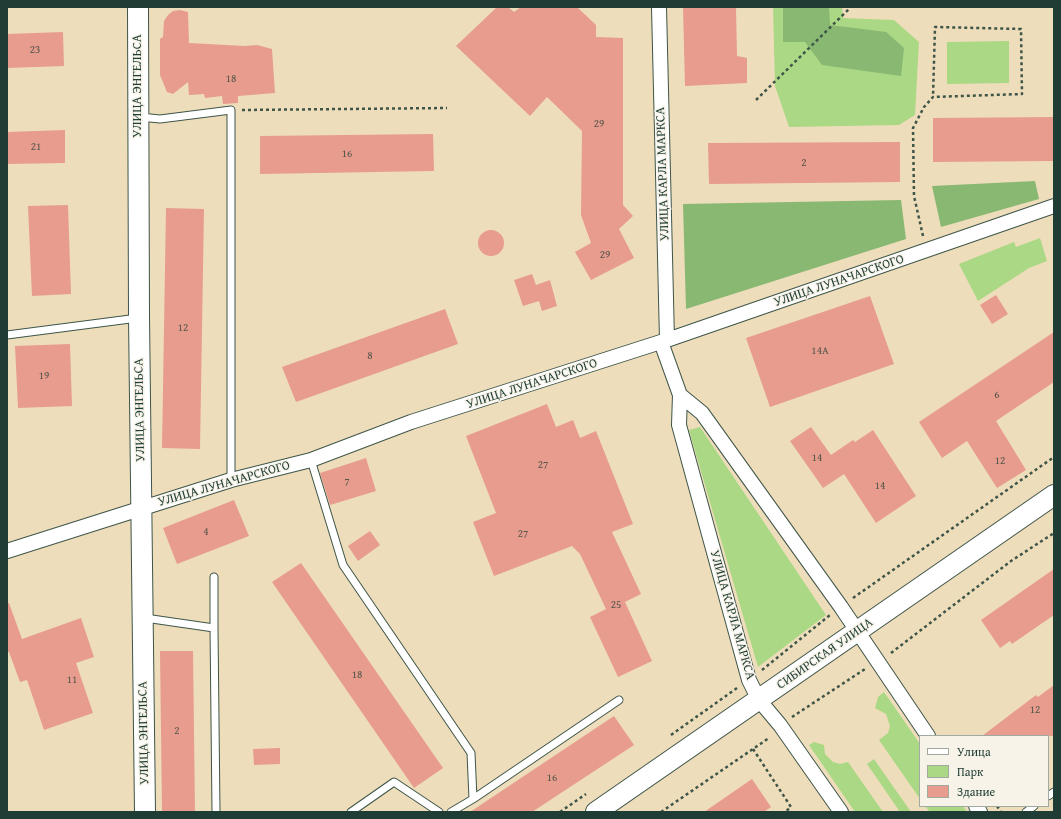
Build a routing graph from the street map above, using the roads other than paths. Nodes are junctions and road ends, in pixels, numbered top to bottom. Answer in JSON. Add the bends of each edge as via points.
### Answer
{"nodes":[{"id":1,"x":138,"y":7,"type":"edge"},
{"id":2,"x":659,"y":7,"type":"edge"},
{"id":3,"x":138,"y":117,"type":"junction"},
{"id":4,"x":1054,"y":206,"type":"edge"},
{"id":5,"x":139,"y":317,"type":"junction"},
{"id":6,"x":7,"y":335,"type":"edge"},
{"id":7,"x":664,"y":341,"type":"junction"},
{"id":8,"x":680,"y":394,"type":"junction"},
{"id":9,"x":311,"y":460,"type":"junction"},
{"id":10,"x":231,"y":480,"type":"junction"},
{"id":11,"x":1054,"y":495,"type":"edge"},
{"id":12,"x":141,"y":509,"type":"junction"},
{"id":13,"x":7,"y":551,"type":"edge"},
{"id":14,"x":214,"y":577,"type":"dead end"},
{"id":15,"x":143,"y":618,"type":"junction"},
{"id":16,"x":214,"y":628,"type":"junction"},
{"id":17,"x":857,"y":632,"type":"junction"},
{"id":18,"x":619,"y":700,"type":"dead end"},
{"id":19,"x":759,"y":700,"type":"junction"},
{"id":20,"x":927,"y":735,"type":"edge"},
{"id":21,"x":473,"y":799,"type":"junction"},
{"id":22,"x":145,"y":812,"type":"edge"},
{"id":23,"x":216,"y":812,"type":"edge"},
{"id":24,"x":352,"y":812,"type":"edge"},
{"id":25,"x":439,"y":812,"type":"edge"},
{"id":26,"x":451,"y":812,"type":"edge"},
{"id":27,"x":596,"y":812,"type":"edge"},
{"id":28,"x":841,"y":812,"type":"edge"}],
"edges":[{"from":1,"to":3,"type":"main road","name":"УЛИЦА ЭНГЕЛЬСА"},
{"from":2,"to":7,"type":"street","name":"УЛИЦА КАРЛА МАРКСА"},
{"from":3,"to":5,"type":"main road","name":"УЛИЦА ЭНГЕЛЬСА"},
{"from":3,"to":10,"type":"lane","via":[[160,119],[231,110]]},
{"from":4,"to":7,"type":"street","name":"УЛИЦА ЛУНАЧАРСКОГО"},
{"from":5,"to":6,"type":"lane"},
{"from":5,"to":12,"type":"main road","name":"УЛИЦА ЭНГЕЛЬСА"},
{"from":7,"to":8,"type":"street","name":"УЛИЦА КАРЛА МАРКСА"},
{"from":7,"to":9,"type":"street","name":"УЛИЦА ЛУНАЧАРСКОГО","via":[[411,422]]},
{"from":8,"to":17,"type":"street","name":"УЛИЦА КАРЛА МАРКСА","via":[[702,413]]},
{"from":8,"to":19,"type":"street","name":"УЛИЦА КАРЛА МАРКСА","via":[[679,425],[749,680]]},
{"from":9,"to":10,"type":"street","name":"УЛИЦА ЛУНАЧАРСКОГО"},
{"from":9,"to":21,"type":"lane","via":[[343,565],[471,753]]},
{"from":10,"to":12,"type":"street","name":"УЛИЦА ЛУНАЧАРСКОГО"},
{"from":11,"to":17,"type":"main road","name":"СИБИРСКАЯ УЛИЦА"},
{"from":12,"to":13,"type":"street","name":"УЛИЦА ЛУНАЧАРСКОГО"},
{"from":12,"to":15,"type":"main road","name":"УЛИЦА ЭНГЕЛЬСА"},
{"from":14,"to":16,"type":"lane"},
{"from":15,"to":16,"type":"lane"},
{"from":15,"to":22,"type":"main road","name":"УЛИЦА ЭНГЕЛЬСА"},
{"from":16,"to":23,"type":"lane"},
{"from":17,"to":19,"type":"main road","name":"СИБИРСКАЯ УЛИЦА"},
{"from":17,"to":20,"type":"street","name":"УЛИЦА КАРЛА МАРКСА"},
{"from":18,"to":21,"type":"lane"},
{"from":19,"to":27,"type":"main road","name":"СИБИРСКАЯ УЛИЦА"},
{"from":19,"to":28,"type":"street","name":"УЛИЦА КАРЛА МАРКСА","via":[[780,725]]},
{"from":21,"to":26,"type":"lane"},
{"from":24,"to":25,"type":"lane","via":[[394,782]]}]}
